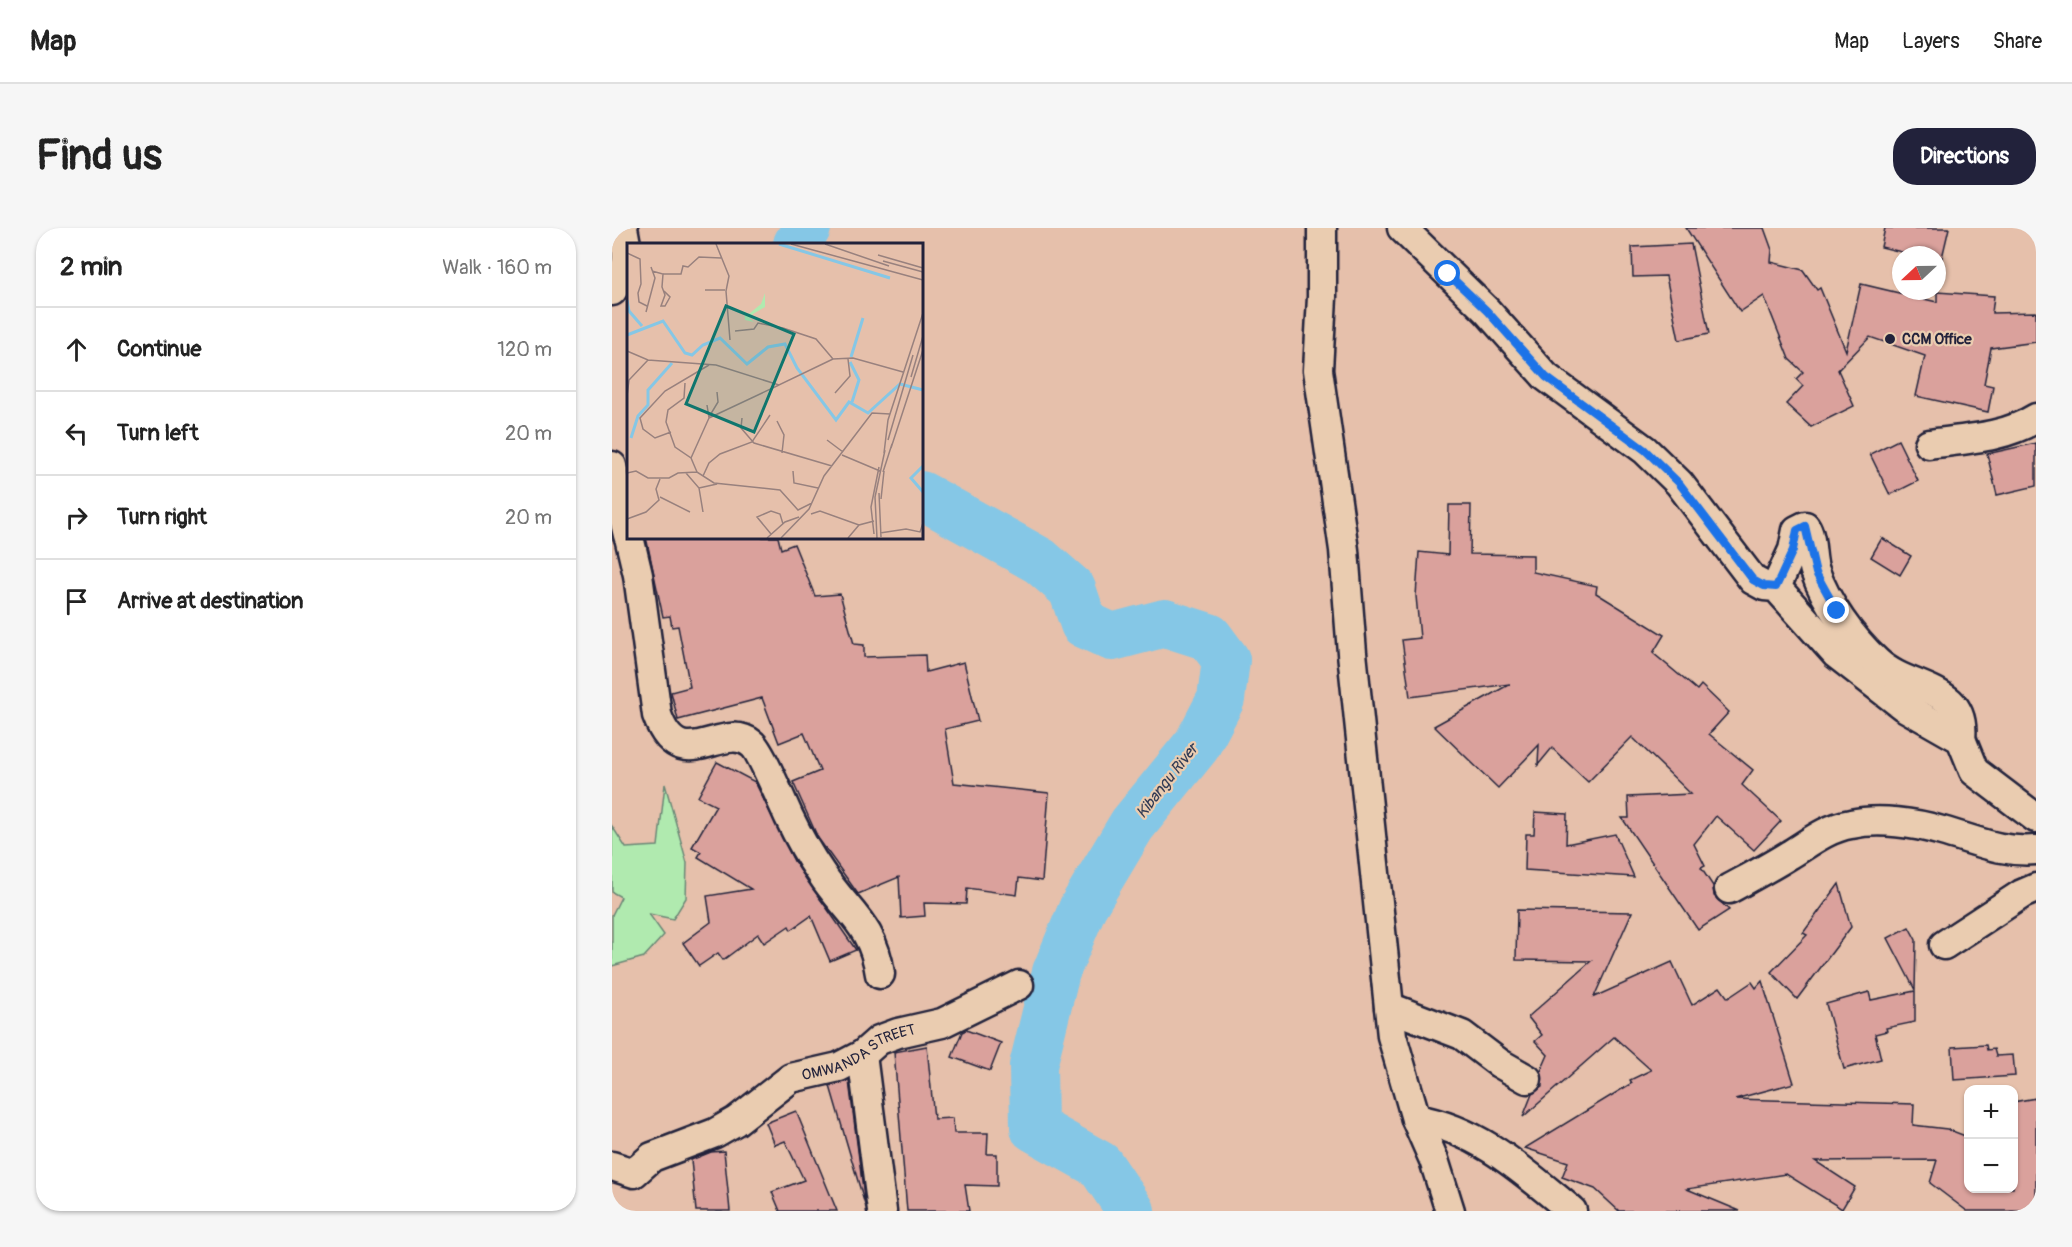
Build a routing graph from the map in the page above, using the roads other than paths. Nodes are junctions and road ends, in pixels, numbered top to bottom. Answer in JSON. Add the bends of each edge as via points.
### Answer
{"nodes":[{"id":1,"x":623,"y":228,"type":"edge"},
{"id":2,"x":1322,"y":228,"type":"edge"},
{"id":3,"x":1402,"y":228,"type":"edge"},
{"id":4,"x":627,"y":252,"type":"edge"},
{"id":5,"x":627,"y":266,"type":"edge"},
{"id":6,"x":612,"y":291,"type":"edge"},
{"id":7,"x":2036,"y":418,"type":"edge"},
{"id":8,"x":1929,"y":444,"type":"dead end"},
{"id":9,"x":612,"y":466,"type":"edge"},
{"id":10,"x":627,"y":528,"type":"edge"},
{"id":11,"x":629,"y":538,"type":"edge"},
{"id":12,"x":1776,"y":587,"type":"junction"},
{"id":13,"x":1961,"y":739,"type":"junction"},
{"id":14,"x":2036,"y":818,"type":"edge"},
{"id":15,"x":2036,"y":850,"type":"edge"},
{"id":16,"x":2036,"y":888,"type":"edge"},
{"id":17,"x":1729,"y":889,"type":"dead end"},
{"id":18,"x":1944,"y":945,"type":"dead end"},
{"id":19,"x":880,"y":974,"type":"dead end"},
{"id":20,"x":1019,"y":985,"type":"dead end"},
{"id":21,"x":1389,"y":1007,"type":"junction"},
{"id":22,"x":862,"y":1055,"type":"junction"},
{"id":23,"x":1527,"y":1079,"type":"dead end"},
{"id":24,"x":1416,"y":1119,"type":"junction"},
{"id":25,"x":612,"y":1166,"type":"edge"},
{"id":26,"x":882,"y":1211,"type":"edge"},
{"id":27,"x":1450,"y":1211,"type":"edge"},
{"id":28,"x":1572,"y":1211,"type":"edge"}],
"edges":[{"from":1,"to":4,"type":"street"},
{"from":2,"to":21,"type":"street","via":[[1318,370],[1344,550]]},
{"from":3,"to":12,"type":"street","via":[[1487,311],[1546,377],[1645,450],[1679,483],[1753,580]]},
{"from":5,"to":6,"type":"street"},
{"from":7,"to":8,"type":"street","via":[[2021,428],[1987,437]]},
{"from":9,"to":10,"type":"street"},
{"from":11,"to":19,"type":"street","via":[[657,715],[668,736],[677,743],[700,747],[741,738],[755,747],[821,874],[870,935]]},
{"from":12,"to":13,"type":"street","via":[[1817,635],[1859,674],[1903,706]]},
{"from":12,"to":13,"type":"street","via":[[1793,550],[1797,530],[1805,526],[1816,573],[1854,635],[1876,662],[1897,678],[1930,689],[1957,706],[1963,725]]},
{"from":13,"to":14,"type":"street","via":[[1974,771]]},
{"from":15,"to":17,"type":"street","via":[[2014,852],[1896,822],[1851,824],[1817,836]]},
{"from":16,"to":18,"type":"street"},
{"from":20,"to":22,"type":"street","name":"OMWANDA STREET","via":[[942,1023],[879,1040]]},
{"from":21,"to":23,"type":"street","via":[[1462,1035],[1499,1064]]},
{"from":21,"to":24,"type":"street","via":[[1392,1036]]},
{"from":22,"to":25,"type":"street","name":"OMWANDA STREET","via":[[839,1067],[791,1078],[736,1121],[652,1157],[634,1173]]},
{"from":22,"to":26,"type":"street"},
{"from":24,"to":27,"type":"street"},
{"from":24,"to":28,"type":"street","via":[[1470,1135],[1499,1152]]}]}
